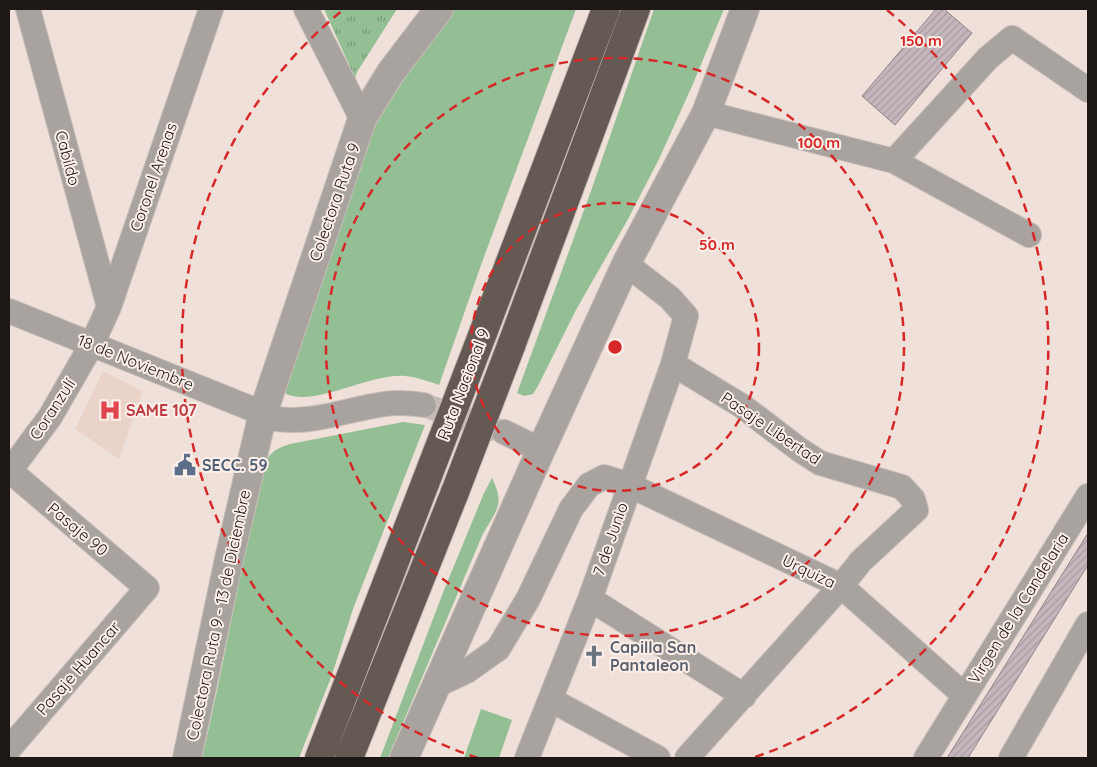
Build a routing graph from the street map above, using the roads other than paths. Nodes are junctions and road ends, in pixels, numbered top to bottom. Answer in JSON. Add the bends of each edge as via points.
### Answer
{"nodes":[{"id":1,"x":28,"y":9,"type":"edge"},
{"id":2,"x":193,"y":9,"type":"edge"},
{"id":3,"x":211,"y":9,"type":"edge"},
{"id":4,"x":306,"y":9,"type":"edge"},
{"id":5,"x":439,"y":9,"type":"edge"},
{"id":6,"x":606,"y":9,"type":"edge"},
{"id":7,"x":636,"y":9,"type":"edge"},
{"id":8,"x":746,"y":9,"type":"edge"},
{"id":9,"x":200,"y":40,"type":"junction"},
{"id":10,"x":1088,"y":90,"type":"edge"},
{"id":11,"x":706,"y":113,"type":"junction"},
{"id":12,"x":362,"y":119,"type":"junction"},
{"id":13,"x":894,"y":161,"type":"junction"},
{"id":14,"x":1029,"y":235,"type":"dead end"},
{"id":15,"x":626,"y":264,"type":"junction"},
{"id":16,"x":108,"y":307,"type":"junction"},
{"id":17,"x":9,"y":310,"type":"edge"},
{"id":18,"x":92,"y":344,"type":"junction"},
{"id":19,"x":673,"y":364,"type":"junction"},
{"id":20,"x":424,"y":405,"type":"tunnel mouth"},
{"id":21,"x":263,"y":413,"type":"junction"},
{"id":22,"x":504,"y":432,"type":"tunnel mouth"},
{"id":23,"x":541,"y":450,"type":"junction"},
{"id":24,"x":9,"y":472,"type":"edge"},
{"id":25,"x":629,"y":485,"type":"junction"},
{"id":26,"x":1088,"y":496,"type":"edge"},
{"id":27,"x":841,"y":586,"type":"junction"},
{"id":28,"x":147,"y":588,"type":"joint"},
{"id":29,"x":590,"y":598,"type":"junction"},
{"id":30,"x":1088,"y":624,"type":"edge"},
{"id":31,"x":435,"y":686,"type":"junction"},
{"id":32,"x":964,"y":695,"type":"junction"},
{"id":33,"x":744,"y":696,"type":"junction"},
{"id":34,"x":551,"y":700,"type":"junction"},
{"id":35,"x":9,"y":749,"type":"edge"},
{"id":36,"x":187,"y":758,"type":"edge"},
{"id":37,"x":319,"y":758,"type":"edge"},
{"id":38,"x":349,"y":758,"type":"edge"},
{"id":39,"x":404,"y":758,"type":"edge"},
{"id":40,"x":527,"y":758,"type":"edge"},
{"id":41,"x":658,"y":758,"type":"edge"},
{"id":42,"x":687,"y":758,"type":"edge"},
{"id":43,"x":926,"y":758,"type":"edge"},
{"id":44,"x":1011,"y":758,"type":"edge"}],
"edges":[{"from":1,"to":16,"type":"street","name":"Cabildo"},
{"from":2,"to":9,"type":"street"},
{"from":3,"to":9,"type":"street","name":"Coronel Arenas"},
{"from":4,"to":12,"type":"street"},
{"from":5,"to":12,"type":"street","name":"Colectora Ruta 9","via":[[391,72]]},
{"from":6,"to":37,"type":"highway","name":"Ruta Nacional 9","bridge":true},
{"from":7,"to":38,"type":"highway","name":"Ruta Nacional 9","bridge":true,"via":[[455,492]]},
{"from":8,"to":11,"type":"street"},
{"from":9,"to":16,"type":"street","name":"Coronel Arenas"},
{"from":10,"to":13,"type":"street","via":[[1012,38],[988,58]]},
{"from":11,"to":13,"type":"street"},
{"from":11,"to":15,"type":"street"},
{"from":12,"to":21,"type":"street","name":"Colectora Ruta 9"},
{"from":13,"to":14,"type":"street"},
{"from":15,"to":19,"type":"street","name":"7 de Junio","via":[[670,298],[686,316]]},
{"from":15,"to":23,"type":"street"},
{"from":16,"to":18,"type":"street","name":"Coronel Arenas"},
{"from":17,"to":18,"type":"street","name":"18 de Noviembre"},
{"from":18,"to":21,"type":"street","name":"18 de Noviembre"},
{"from":18,"to":24,"type":"street","name":"Coranzulí","via":[[50,417]]},
{"from":19,"to":25,"type":"street","name":"7 de Junio"},
{"from":19,"to":27,"type":"street","name":"Pasaje Libertad","via":[[742,406],[820,463],[902,486],[913,499],[916,510],[861,561]]},
{"from":20,"to":21,"type":"street","name":"18 de Noviembre","via":[[385,404],[295,421]]},
{"from":21,"to":36,"type":"street","name":"Colectora Ruta 9 - 13 de Diciembre"},
{"from":22,"to":23,"type":"street"},
{"from":23,"to":31,"type":"street"},
{"from":24,"to":28,"type":"street","name":"Pasaje 90"},
{"from":25,"to":27,"type":"street","name":"Urquiza"},
{"from":25,"to":29,"type":"street","name":"7 de Junio"},
{"from":25,"to":31,"type":"street","name":"Urquiza","via":[[604,477],[589,484],[571,508],[528,599],[498,649],[467,671]]},
{"from":26,"to":32,"type":"street","name":"Virgen de la Candelaria"},
{"from":27,"to":32,"type":"street","name":"Urquiza"},
{"from":27,"to":33,"type":"street"},
{"from":28,"to":35,"type":"street","name":"Pasaje Huancar"},
{"from":29,"to":33,"type":"street"},
{"from":29,"to":34,"type":"street","name":"7 de Junio"},
{"from":30,"to":44,"type":"street"},
{"from":31,"to":39,"type":"street"},
{"from":32,"to":43,"type":"street","name":"Virgen de la Candelaria"},
{"from":33,"to":42,"type":"street"},
{"from":34,"to":40,"type":"street","name":"7 de Junio"},
{"from":34,"to":41,"type":"street"}]}
